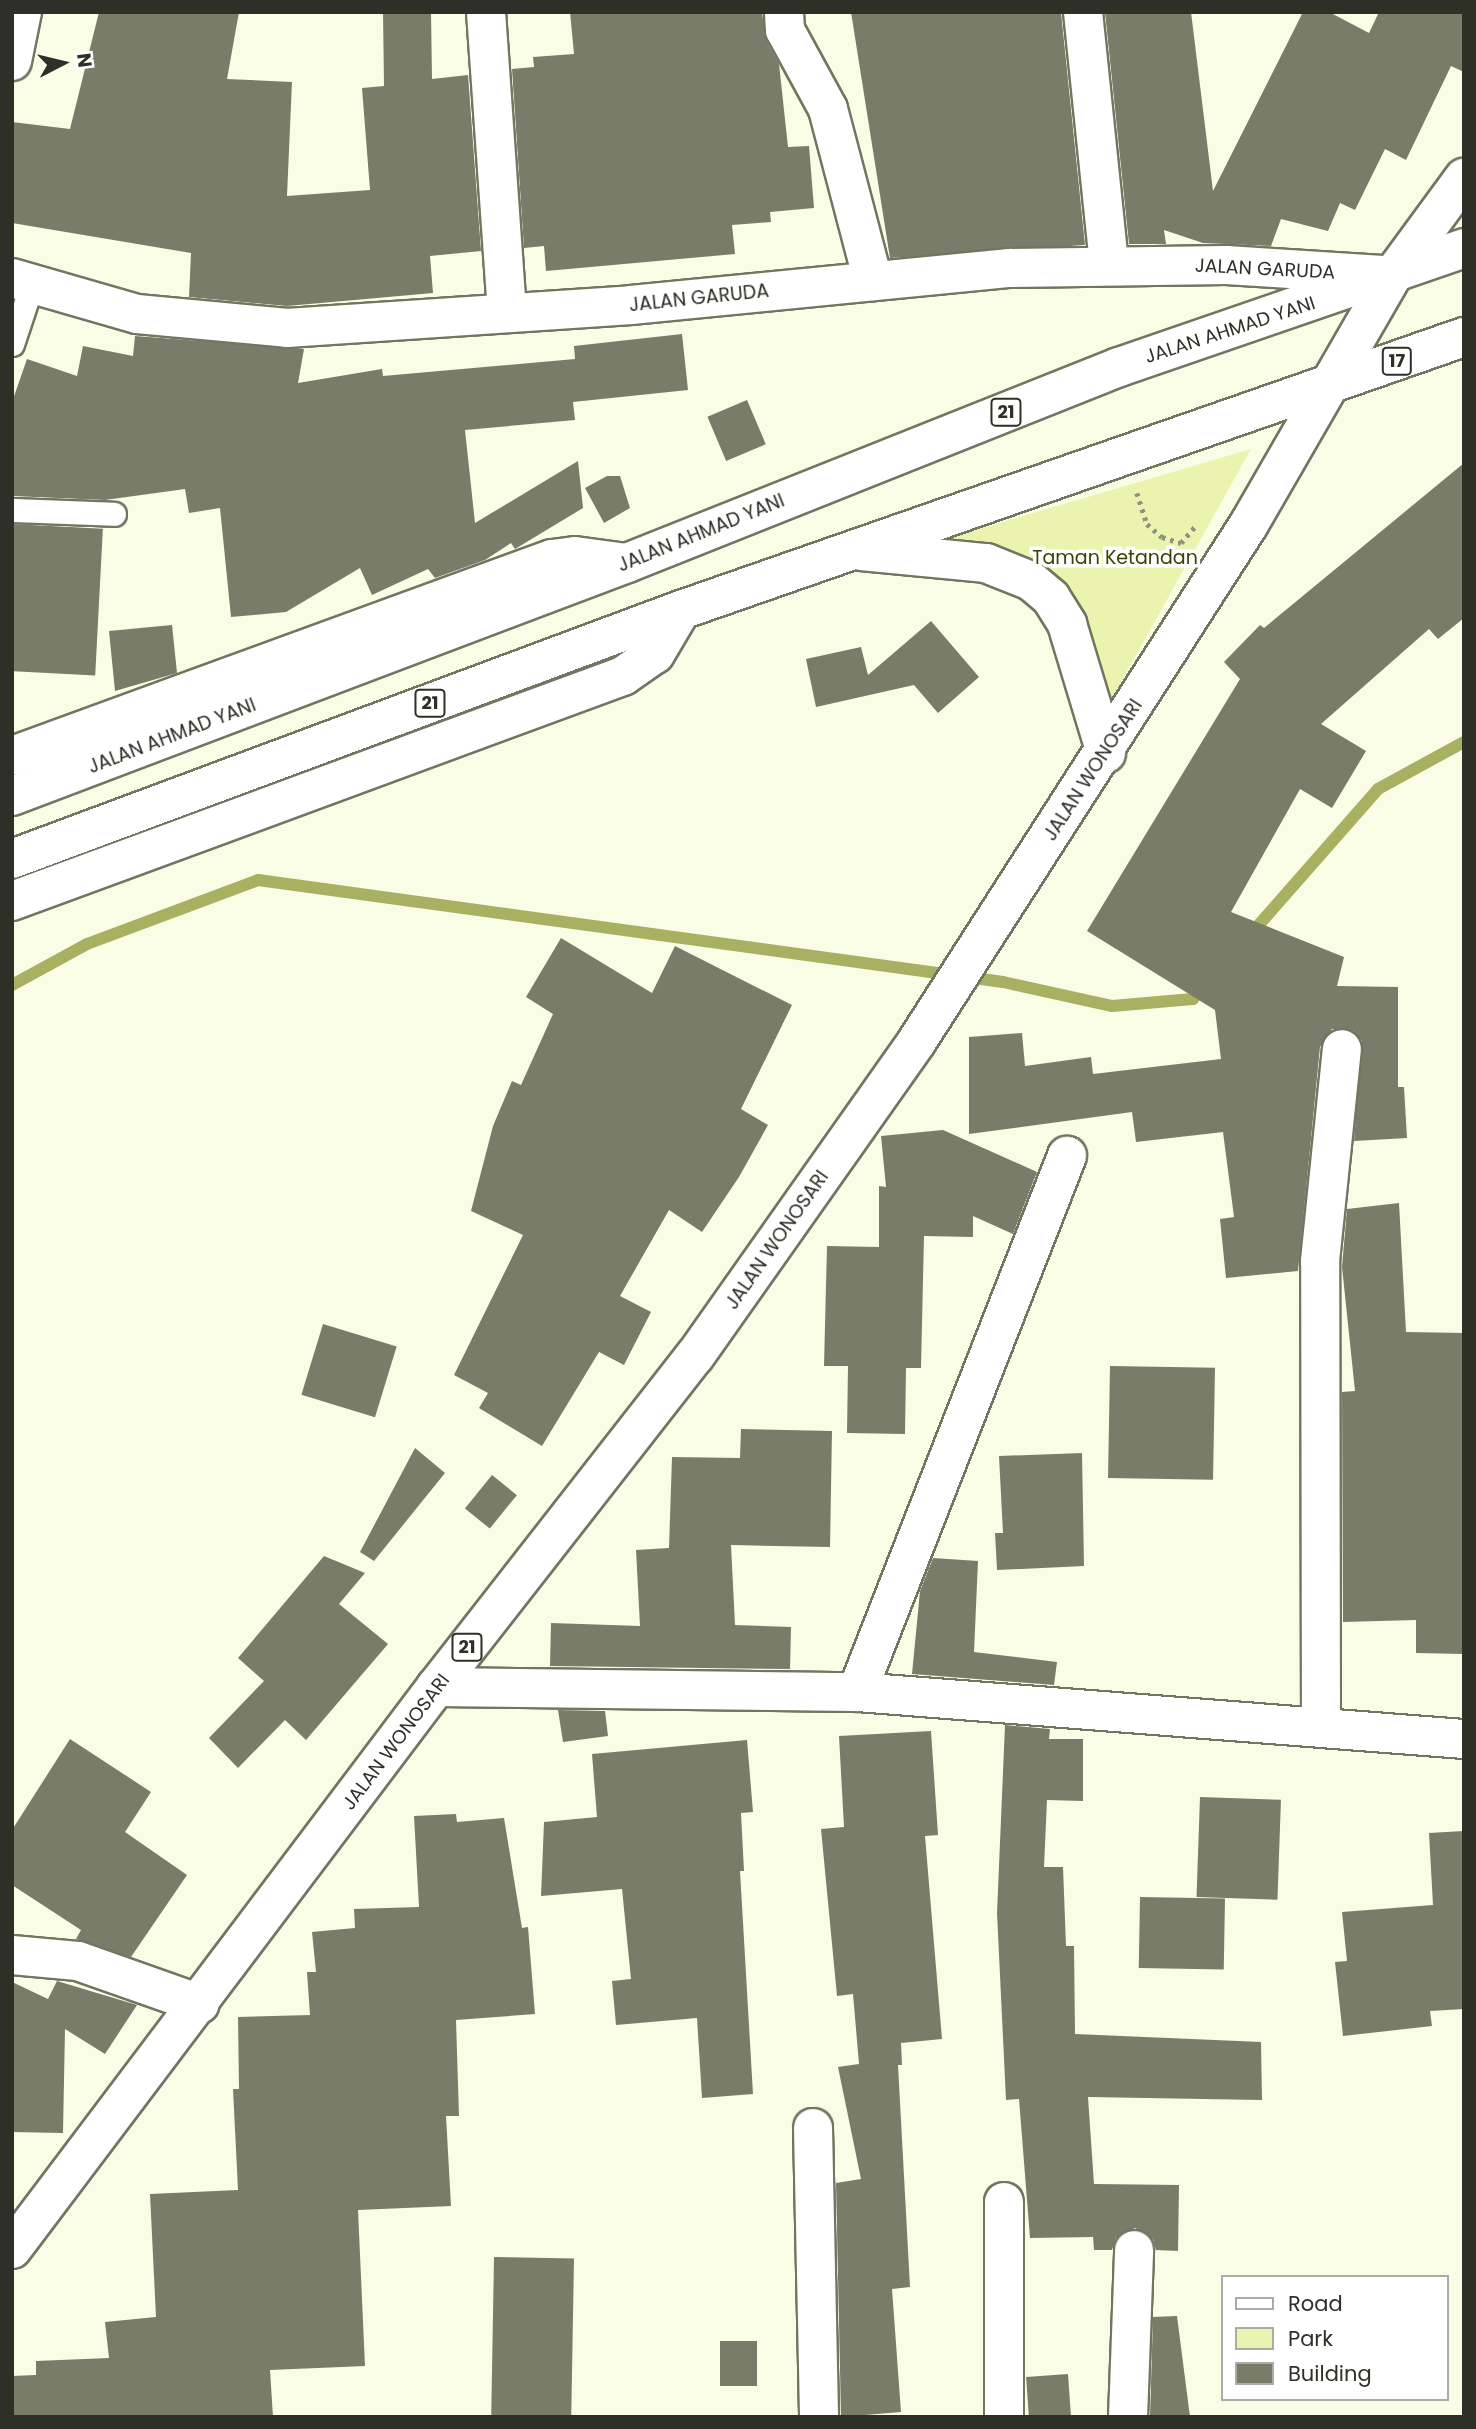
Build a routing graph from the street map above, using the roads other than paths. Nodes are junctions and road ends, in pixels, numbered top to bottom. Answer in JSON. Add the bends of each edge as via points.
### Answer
{"nodes":[{"id":1,"x":22,"y":12,"type":"edge"},
{"id":2,"x":486,"y":12,"type":"edge"},
{"id":3,"x":784,"y":12,"type":"edge"},
{"id":4,"x":1083,"y":12,"type":"edge"},
{"id":5,"x":12,"y":61,"type":"edge"},
{"id":6,"x":1464,"y":178,"type":"edge"},
{"id":7,"x":1464,"y":248,"type":"edge"},
{"id":8,"x":1109,"y":263,"type":"junction"},
{"id":9,"x":1392,"y":276,"type":"junction"},
{"id":10,"x":22,"y":281,"type":"edge"},
{"id":11,"x":873,"y":281,"type":"junction"},
{"id":12,"x":507,"y":313,"type":"junction"},
{"id":13,"x":1464,"y":337,"type":"edge"},
{"id":14,"x":12,"y":344,"type":"edge"},
{"id":15,"x":1329,"y":385,"type":"junction"},
{"id":16,"x":12,"y":510,"type":"edge"},
{"id":17,"x":114,"y":514,"type":"dead end"},
{"id":18,"x":849,"y":550,"type":"junction"},
{"id":19,"x":627,"y":563,"type":"junction"},
{"id":20,"x":681,"y":610,"type":"junction"},
{"id":21,"x":1106,"y":753,"type":"junction"},
{"id":22,"x":12,"y":756,"type":"edge"},
{"id":23,"x":12,"y":796,"type":"edge"},
{"id":24,"x":12,"y":859,"type":"edge"},
{"id":25,"x":12,"y":901,"type":"edge"},
{"id":26,"x":1342,"y":1049,"type":"dead end"},
{"id":27,"x":1067,"y":1156,"type":"dead end"},
{"id":28,"x":436,"y":1687,"type":"junction"},
{"id":29,"x":857,"y":1692,"type":"junction"},
{"id":30,"x":1321,"y":1728,"type":"junction"},
{"id":31,"x":1464,"y":1739,"type":"edge"},
{"id":32,"x":12,"y":1955,"type":"edge"},
{"id":33,"x":200,"y":2004,"type":"junction"},
{"id":34,"x":813,"y":2128,"type":"dead end"},
{"id":35,"x":1004,"y":2202,"type":"dead end"},
{"id":36,"x":12,"y":2249,"type":"edge"},
{"id":37,"x":1134,"y":2250,"type":"dead end"},
{"id":38,"x":819,"y":2417,"type":"edge"},
{"id":39,"x":1004,"y":2417,"type":"edge"},
{"id":40,"x":1128,"y":2417,"type":"edge"}],
"edges":[{"from":1,"to":5,"type":"main road"},
{"from":2,"to":12,"type":"main road"},
{"from":3,"to":11,"type":"main road","via":[[785,30],[828,109]]},
{"from":4,"to":8,"type":"main road"},
{"from":6,"to":9,"type":"main road","name":"JALAN WONOSARI"},
{"from":7,"to":9,"type":"main road","name":"JALAN AHMAD YANI"},
{"from":8,"to":9,"type":"main road","name":"JALAN GARUDA"},
{"from":8,"to":11,"type":"main road","name":"JALAN GARUDA"},
{"from":9,"to":15,"type":"main road","name":"JALAN WONOSARI","number":"21"},
{"from":9,"to":19,"type":"main road","name":"JALAN AHMAD YANI","number":"21","via":[[1119,367]]},
{"from":10,"to":12,"type":"main road","name":"JALAN GARUDA","via":[[137,314],[232,327],[341,326]]},
{"from":10,"to":14,"type":"lane"},
{"from":11,"to":12,"type":"main road","name":"JALAN GARUDA"},
{"from":13,"to":15,"type":"main road","number":"17"},
{"from":15,"to":18,"type":"main road","number":"21"},
{"from":15,"to":21,"type":"main road","name":"JALAN WONOSARI","number":"21"},
{"from":16,"to":17,"type":"lane"},
{"from":18,"to":20,"type":"main road","number":"21"},
{"from":18,"to":21,"type":"main road","number":"21","via":[[986,563],[1031,582],[1051,598],[1067,624]]},
{"from":19,"to":22,"type":"main road","via":[[575,556],[552,559]]},
{"from":19,"to":23,"type":"main road","name":"JALAN AHMAD YANI","number":"21"},
{"from":20,"to":24,"type":"main road","number":"21"},
{"from":20,"to":25,"type":"main road","via":[[655,654],[623,676]]},
{"from":21,"to":28,"type":"main road","name":"JALAN WONOSARI","number":"21","via":[[917,1041],[695,1356]]},
{"from":26,"to":30,"type":"main road","via":[[1320,1261]]},
{"from":27,"to":29,"type":"main road"},
{"from":28,"to":29,"type":"main road"},
{"from":28,"to":33,"type":"main road","name":"JALAN WONOSARI","number":"21"},
{"from":29,"to":30,"type":"main road"},
{"from":30,"to":31,"type":"main road"},
{"from":32,"to":33,"type":"main road","via":[[78,1961]]},
{"from":33,"to":36,"type":"main road","name":"JALAN WONOSARI","number":"21"},
{"from":34,"to":38,"type":"main road"},
{"from":35,"to":39,"type":"main road"},
{"from":37,"to":40,"type":"main road"}]}
